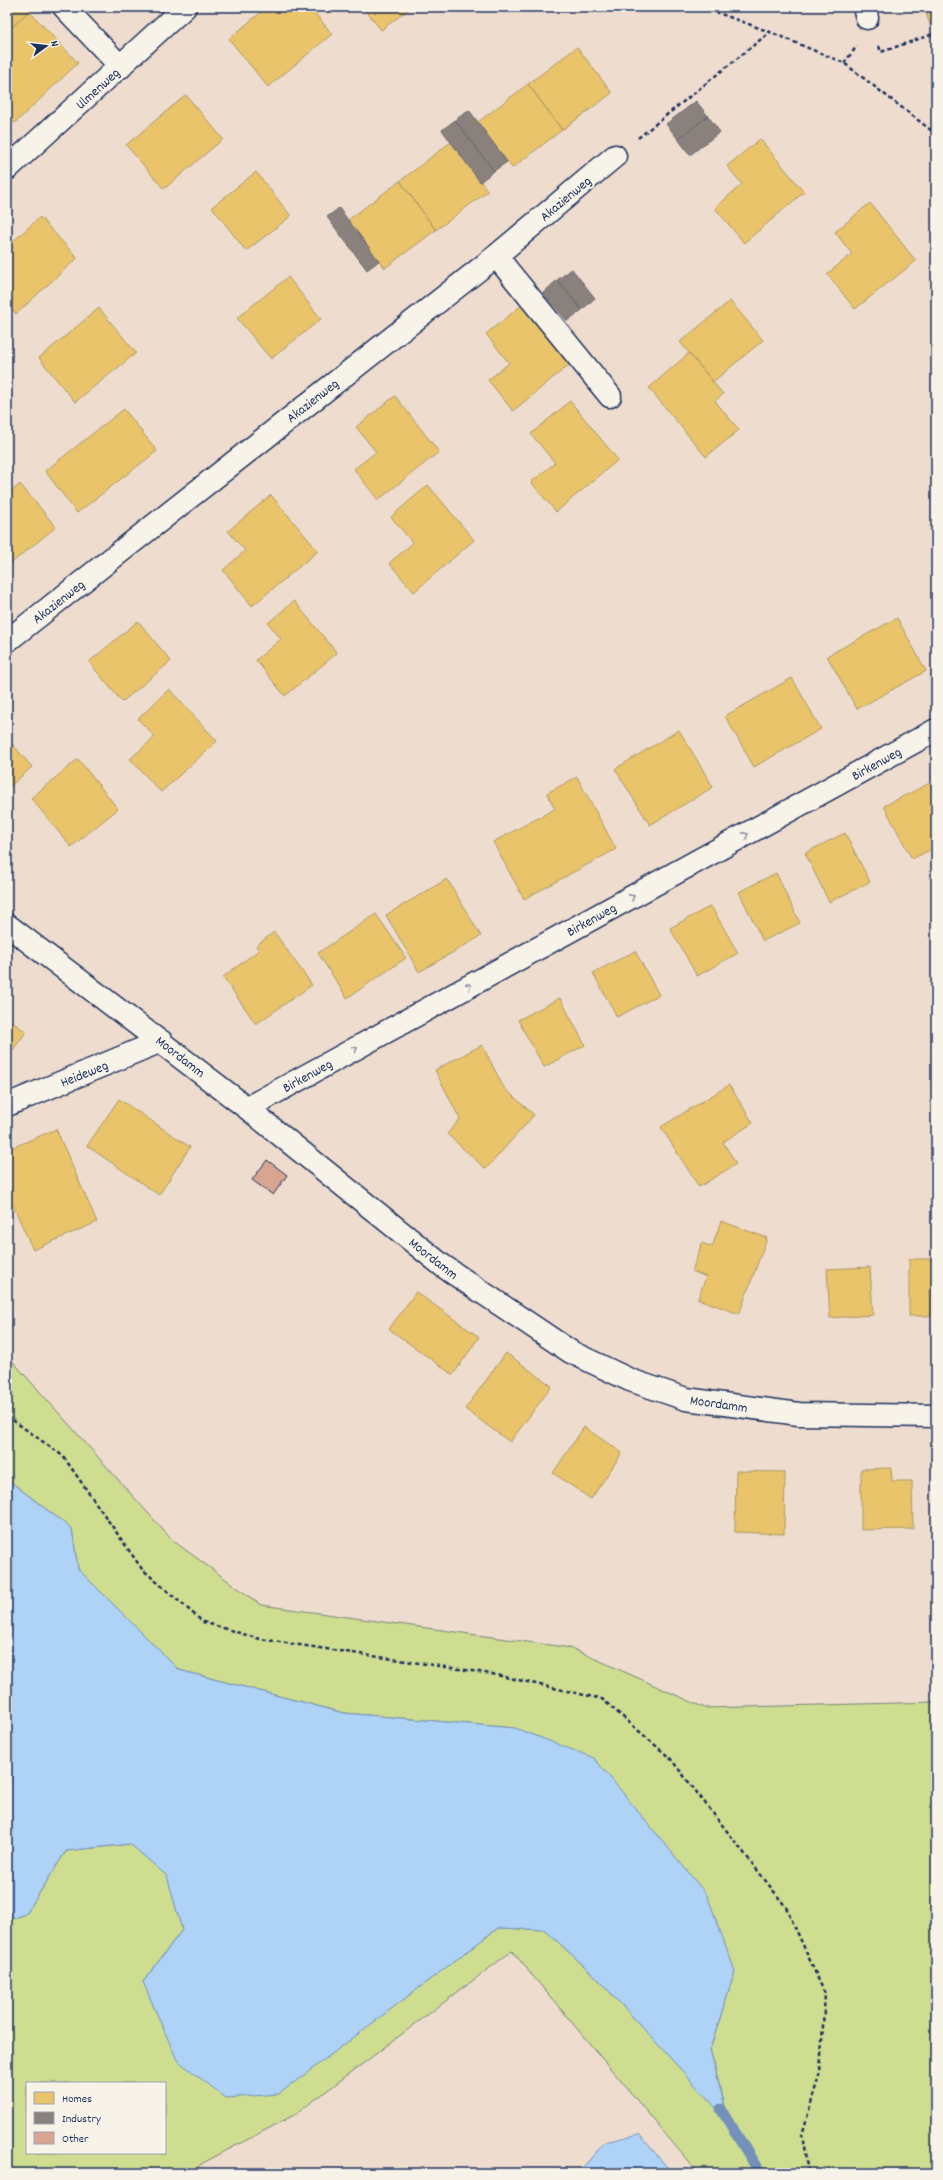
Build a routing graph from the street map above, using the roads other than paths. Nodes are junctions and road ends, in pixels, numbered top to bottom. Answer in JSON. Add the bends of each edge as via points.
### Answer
{"nodes":[{"id":1,"x":64,"y":7,"type":"edge"},
{"id":2,"x":185,"y":7,"type":"edge"},
{"id":3,"x":120,"y":67,"type":"junction"},
{"id":4,"x":615,"y":156,"type":"road end"},
{"id":5,"x":7,"y":169,"type":"edge"},
{"id":6,"x":496,"y":256,"type":"junction"},
{"id":7,"x":610,"y":396,"type":"dead end"},
{"id":8,"x":7,"y":641,"type":"edge"},
{"id":9,"x":936,"y":730,"type":"edge"},
{"id":10,"x":7,"y":925,"type":"edge"},
{"id":11,"x":161,"y":1041,"type":"junction"},
{"id":12,"x":7,"y":1105,"type":"edge"},
{"id":13,"x":247,"y":1108,"type":"junction"},
{"id":14,"x":936,"y":1416,"type":"edge"}],
"edges":[{"from":1,"to":3,"type":"street"},
{"from":2,"to":3,"type":"street","name":"Ulmenweg"},
{"from":3,"to":5,"type":"street","name":"Ulmenweg"},
{"from":4,"to":6,"type":"street","name":"Akazienweg"},
{"from":6,"to":7,"type":"street"},
{"from":6,"to":8,"type":"street","name":"Akazienweg"},
{"from":13,"to":9,"type":"street","name":"Birkenweg","one_way":true},
{"from":10,"to":11,"type":"street","name":"Moordamm"},
{"from":11,"to":12,"type":"street","name":"Heideweg"},
{"from":11,"to":13,"type":"street","name":"Moordamm"},
{"from":13,"to":14,"type":"street","name":"Moordamm","via":[[443,1266],[571,1352],[630,1380],[686,1398],[799,1414]]}]}
